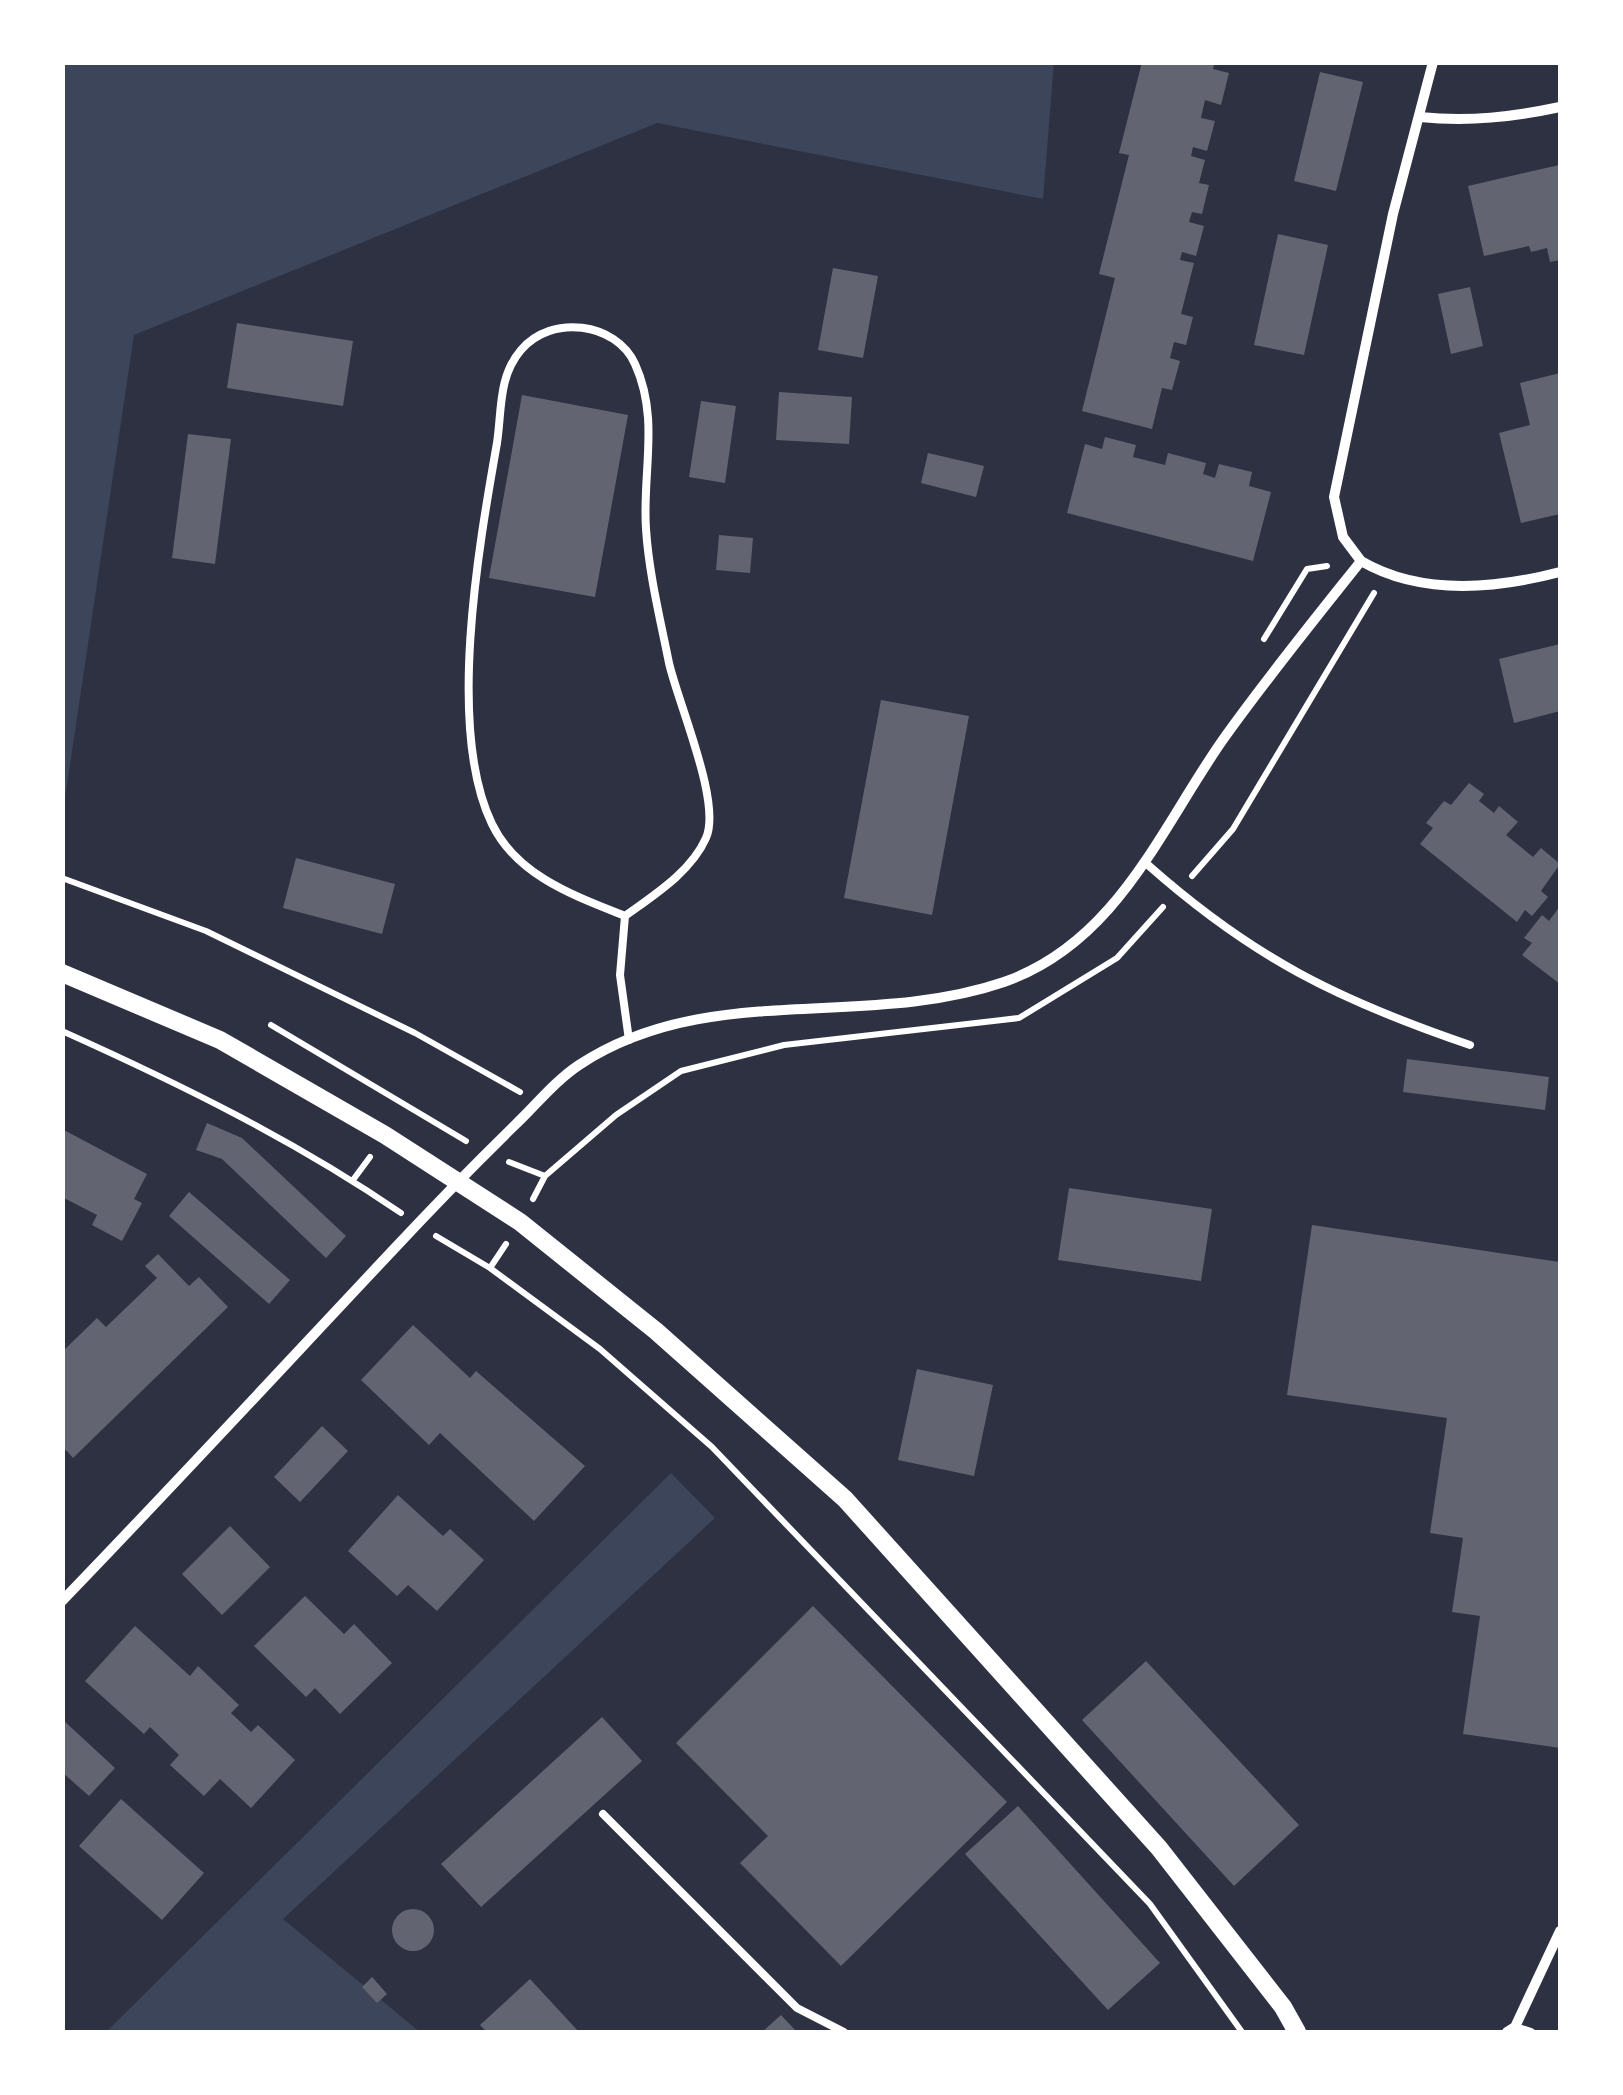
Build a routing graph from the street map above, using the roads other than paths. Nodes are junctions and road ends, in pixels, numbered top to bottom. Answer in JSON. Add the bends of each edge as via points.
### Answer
{"nodes":[{"id":1,"x":1433,"y":62,"type":"edge"},
{"id":2,"x":1560,"y":106,"type":"edge"},
{"id":3,"x":1420,"y":117,"type":"junction"},
{"id":4,"x":1361,"y":561,"type":"junction"},
{"id":5,"x":1560,"y":572,"type":"edge"},
{"id":6,"x":1148,"y":865,"type":"junction"},
{"id":7,"x":625,"y":916,"type":"junction"},
{"id":8,"x":62,"y":973,"type":"edge"},
{"id":9,"x":629,"y":1040,"type":"junction"},
{"id":10,"x":1470,"y":1045,"type":"dead end"},
{"id":11,"x":454,"y":1182,"type":"junction"},
{"id":12,"x":62,"y":1600,"type":"edge"},
{"id":13,"x":603,"y":1814,"type":"dead end"},
{"id":14,"x":1560,"y":1931,"type":"edge"},
{"id":15,"x":1511,"y":2030,"type":"edge"},
{"id":16,"x":844,"y":2032,"type":"edge"},
{"id":17,"x":1297,"y":2032,"type":"edge"},
{"id":18,"x":1531,"y":2032,"type":"edge"}],
"edges":[{"from":1,"to":3,"type":"street"},
{"from":2,"to":3,"type":"street","via":[[1508,118]]},
{"from":3,"to":4,"type":"street","via":[[1334,497],[1343,538]]},
{"from":4,"to":5,"type":"street","via":[[1385,575],[1451,586],[1516,584]]},
{"from":4,"to":6,"type":"street","via":[[1214,752]]},
{"from":6,"to":9,"type":"street","via":[[1093,926],[1044,964],[1006,982],[876,1005],[684,1019]]},
{"from":6,"to":10,"type":"lane","via":[[1266,958],[1396,1020]]},
{"from":7,"to":7,"type":"lane","via":[[562,891],[514,858],[492,824],[477,774],[469,680],[476,568],[502,389],[518,352],[534,337],[560,329],[589,327],[618,340],[635,363],[652,449],[646,525],[655,596],[678,703],[708,786],[707,836],[671,883]]},
{"from":7,"to":9,"type":"lane","via":[[620,975]]},
{"from":8,"to":11,"type":"street","via":[[220,1040]]},
{"from":9,"to":11,"type":"street","via":[[580,1065]]},
{"from":11,"to":12,"type":"street"},
{"from":11,"to":17,"type":"street","via":[[520,1222],[656,1331],[845,1499],[1159,1848]]},
{"from":13,"to":16,"type":"lane","via":[[796,2008]]},
{"from":14,"to":15,"type":"street"},
{"from":15,"to":18,"type":"lane"}]}
